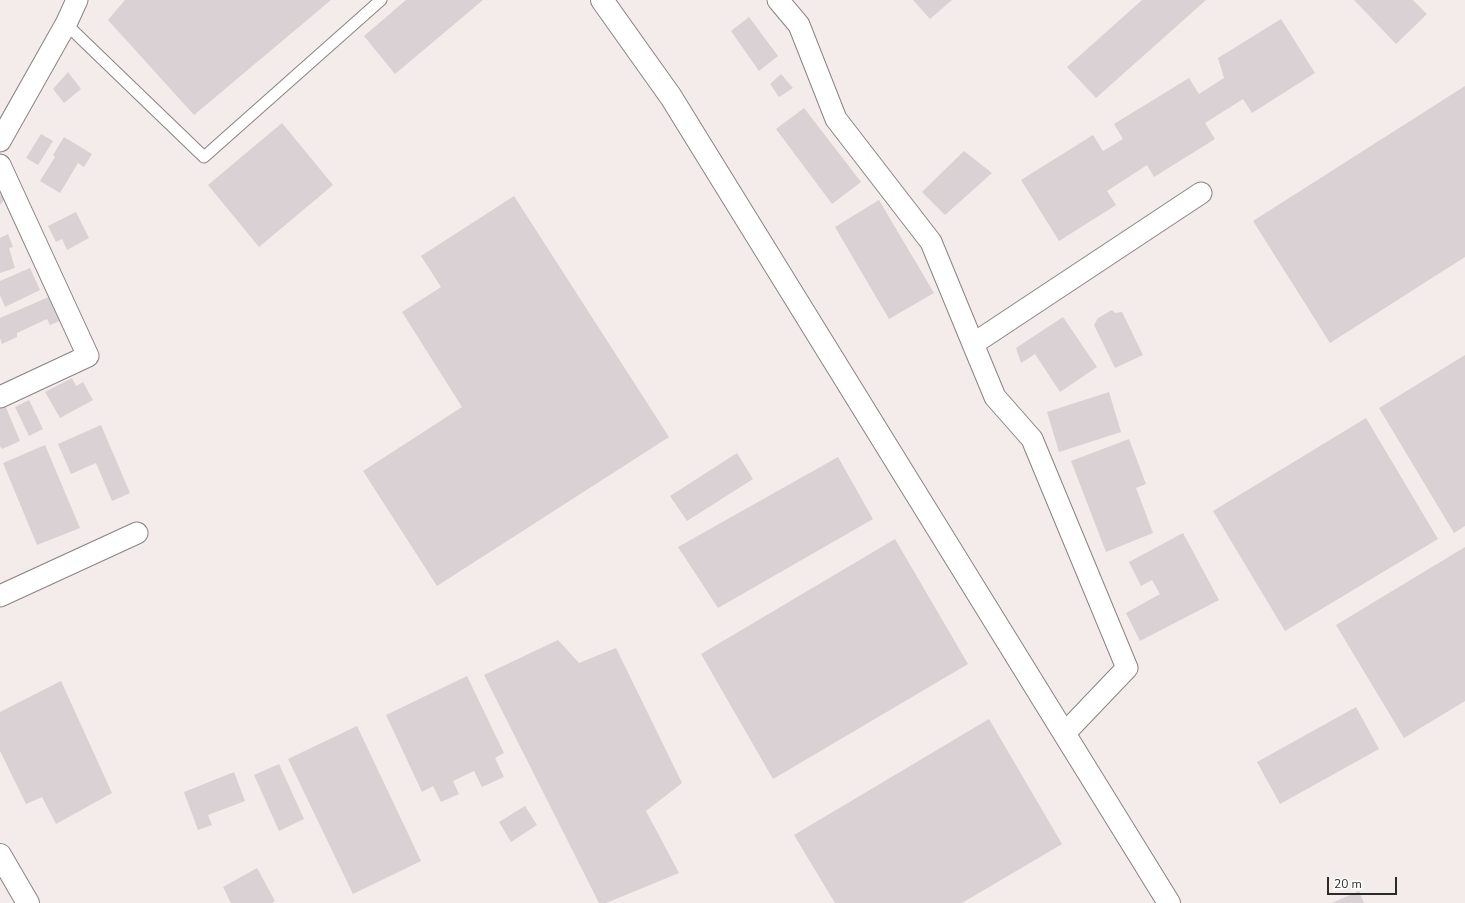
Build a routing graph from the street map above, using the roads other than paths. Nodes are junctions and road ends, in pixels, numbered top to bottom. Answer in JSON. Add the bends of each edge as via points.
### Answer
{"nodes":[{"id":1,"x":77,"y":0,"type":"edge"},
{"id":2,"x":381,"y":0,"type":"edge"},
{"id":3,"x":602,"y":0,"type":"edge"},
{"id":4,"x":778,"y":0,"type":"edge"},
{"id":5,"x":66,"y":24,"type":"junction"},
{"id":6,"x":0,"y":141,"type":"edge"},
{"id":7,"x":0,"y":164,"type":"edge"},
{"id":8,"x":1201,"y":193,"type":"dead end"},
{"id":9,"x":973,"y":344,"type":"junction"},
{"id":10,"x":0,"y":396,"type":"edge"},
{"id":11,"x":137,"y":533,"type":"dead end"},
{"id":12,"x":0,"y":596,"type":"edge"},
{"id":13,"x":1065,"y":733,"type":"junction"},
{"id":14,"x":0,"y":855,"type":"edge"},
{"id":15,"x":28,"y":903,"type":"edge"},
{"id":16,"x":1170,"y":903,"type":"edge"}],
"edges":[{"from":1,"to":5,"type":"street"},
{"from":2,"to":5,"type":"lane","via":[[204,157]]},
{"from":3,"to":13,"type":"street","via":[[671,96]]},
{"from":4,"to":9,"type":"street","via":[[799,25],[836,119],[931,242]]},
{"from":5,"to":6,"type":"street"},
{"from":7,"to":10,"type":"street","via":[[88,356]]},
{"from":8,"to":9,"type":"street"},
{"from":9,"to":13,"type":"street","via":[[995,397],[1032,439],[1127,668]]},
{"from":11,"to":12,"type":"street"},
{"from":13,"to":16,"type":"street"},
{"from":14,"to":15,"type":"street"}]}
